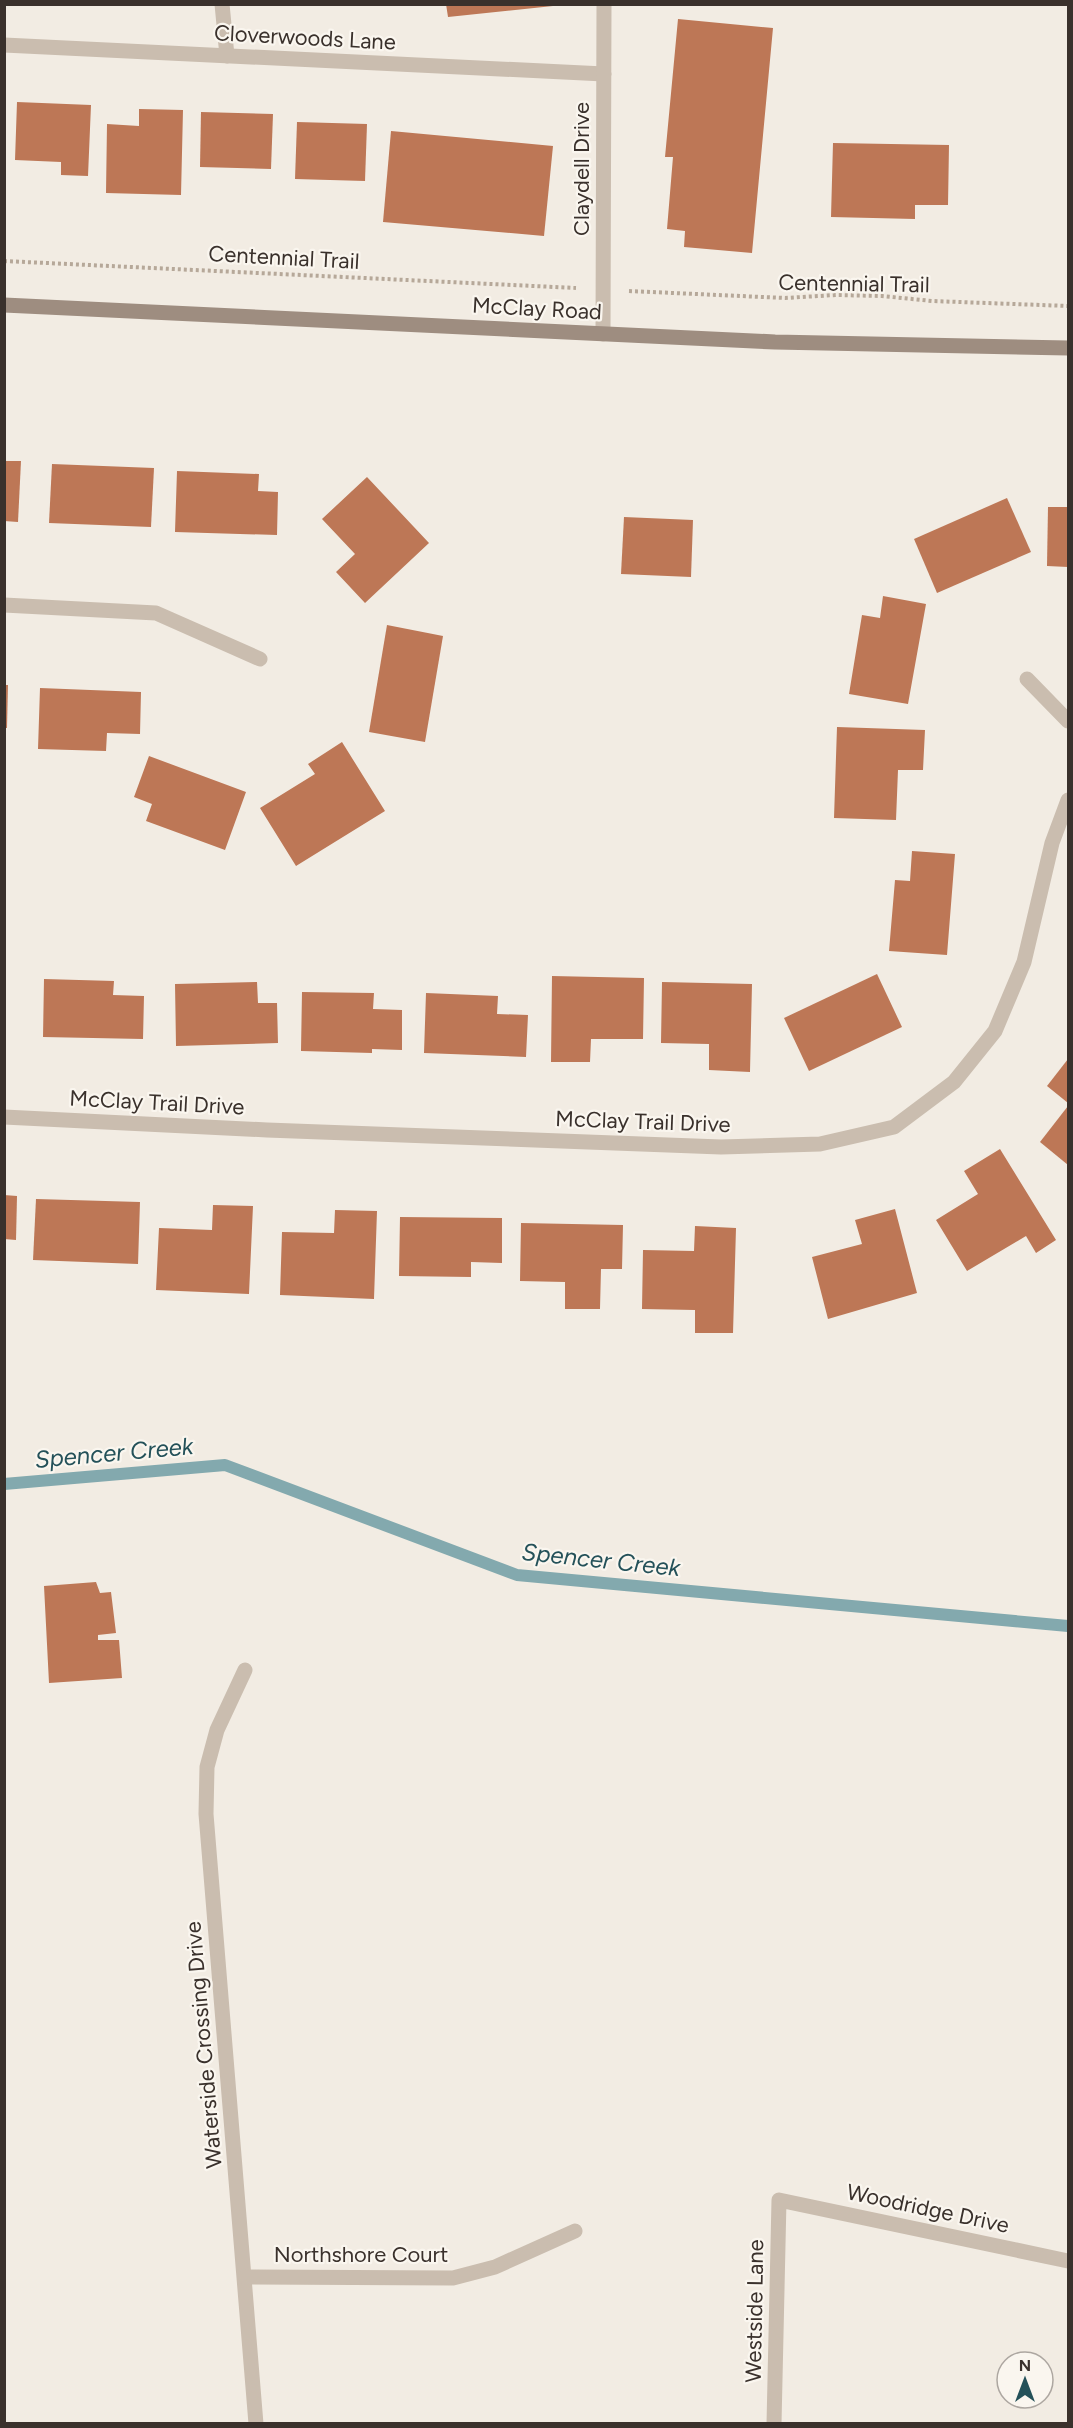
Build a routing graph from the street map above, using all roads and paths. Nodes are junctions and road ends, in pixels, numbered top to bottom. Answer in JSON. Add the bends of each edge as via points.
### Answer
{"nodes":[{"id":1,"x":222,"y":4,"type":"edge"},
{"id":2,"x":604,"y":4,"type":"edge"},
{"id":3,"x":4,"y":45,"type":"edge"},
{"id":4,"x":227,"y":56,"type":"junction"},
{"id":5,"x":604,"y":74,"type":"junction"},
{"id":6,"x":4,"y":261,"type":"edge"},
{"id":7,"x":562,"y":287,"type":"dead end"},
{"id":8,"x":639,"y":291,"type":"dead end"},
{"id":9,"x":4,"y":305,"type":"edge"},
{"id":10,"x":1068,"y":306,"type":"edge"},
{"id":11,"x":603,"y":334,"type":"junction"},
{"id":12,"x":1068,"y":348,"type":"edge"},
{"id":13,"x":4,"y":605,"type":"edge"},
{"id":14,"x":260,"y":659,"type":"dead end"},
{"id":15,"x":1027,"y":679,"type":"dead end"},
{"id":16,"x":1068,"y":721,"type":"edge"},
{"id":17,"x":1068,"y":800,"type":"edge"},
{"id":18,"x":4,"y":1117,"type":"edge"},
{"id":19,"x":245,"y":1670,"type":"dead end"},
{"id":20,"x":779,"y":2200,"type":"joint"},
{"id":21,"x":575,"y":2231,"type":"dead end"},
{"id":22,"x":1068,"y":2261,"type":"edge"},
{"id":23,"x":246,"y":2277,"type":"junction"},
{"id":24,"x":256,"y":2424,"type":"edge"},
{"id":25,"x":774,"y":2424,"type":"edge"}],
"edges":[{"from":1,"to":4,"type":"street"},
{"from":2,"to":5,"type":"street","name":"Claydell Drive"},
{"from":3,"to":4,"type":"street","name":"Cloverwoods Lane"},
{"from":4,"to":5,"type":"street","name":"Cloverwoods Lane"},
{"from":5,"to":11,"type":"street","name":"Claydell Drive"},
{"from":6,"to":7,"type":"path","name":"Centennial Trail"},
{"from":8,"to":10,"type":"path","name":"Centennial Trail","via":[[785,298],[882,296]]},
{"from":9,"to":11,"type":"main road","name":"McClay Road"},
{"from":11,"to":12,"type":"main road","name":"McClay Road","via":[[883,346]]},
{"from":13,"to":14,"type":"street","via":[[156,614]]},
{"from":15,"to":16,"type":"street"},
{"from":17,"to":18,"type":"street","name":"McClay Trail Drive","via":[[1052,843],[1024,962],[995,1030],[954,1082],[894,1127],[820,1144],[721,1148]]},
{"from":19,"to":23,"type":"street","name":"Waterside Crossing Drive","via":[[217,1730],[207,1767],[206,1814]]},
{"from":20,"to":22,"type":"street","name":"Woodridge Drive"},
{"from":20,"to":25,"type":"street","name":"Westside Lane"},
{"from":21,"to":23,"type":"street","name":"Northshore Court","via":[[495,2267],[453,2278]]},
{"from":23,"to":24,"type":"street","name":"Waterside Crossing Drive"}]}
